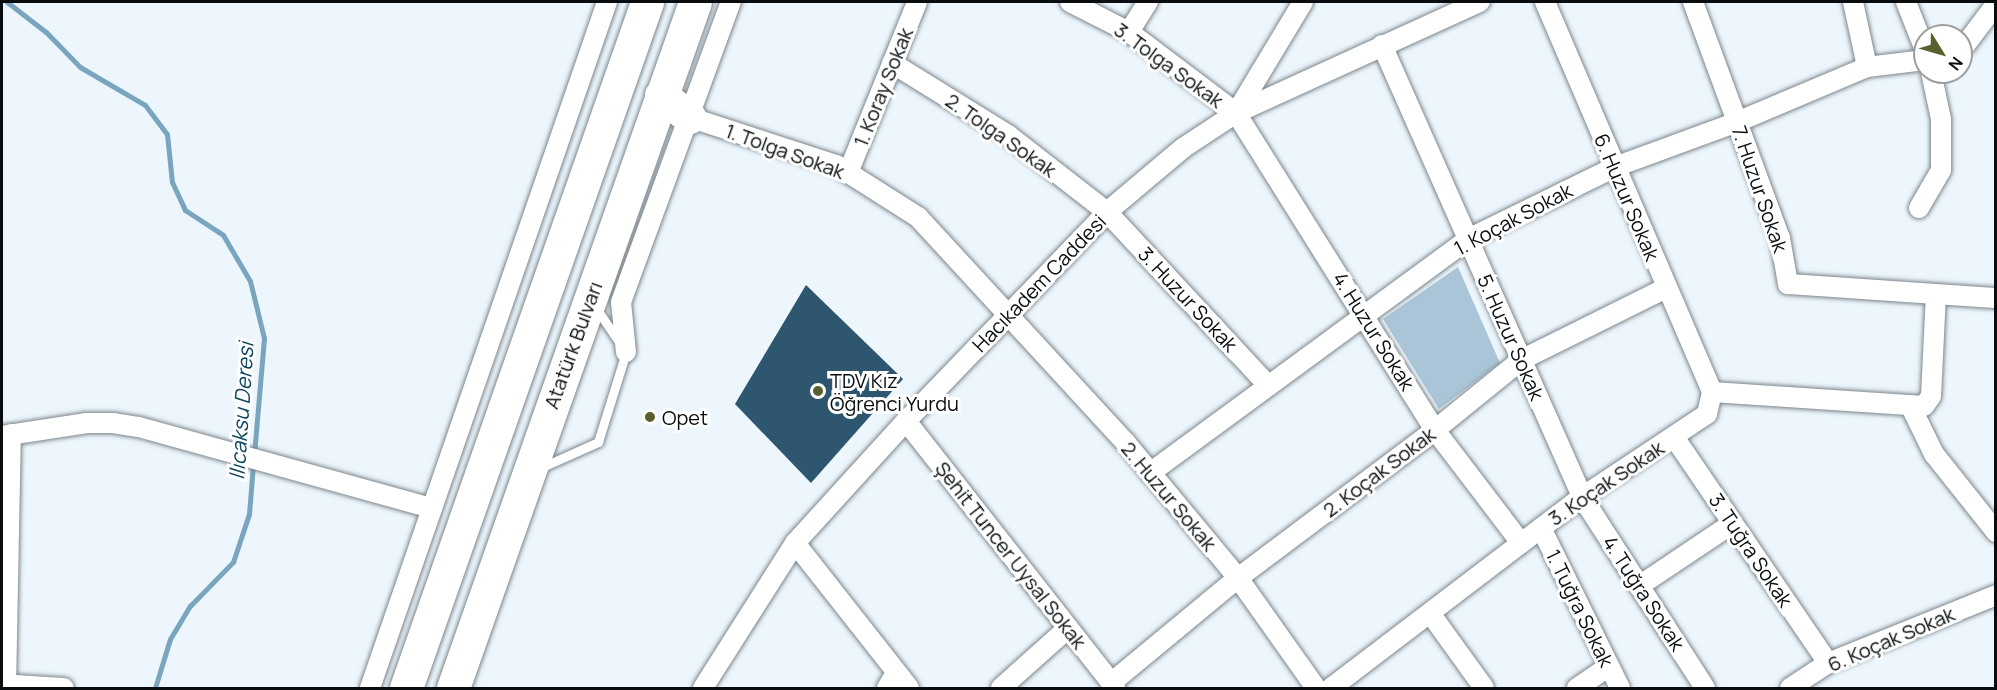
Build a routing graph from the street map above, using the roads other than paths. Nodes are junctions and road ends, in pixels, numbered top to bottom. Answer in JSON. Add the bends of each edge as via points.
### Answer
{"nodes":[{"id":1,"x":607,"y":2,"type":"edge"},
{"id":2,"x":647,"y":2,"type":"edge"},
{"id":3,"x":695,"y":2,"type":"edge"},
{"id":4,"x":731,"y":2,"type":"edge"},
{"id":5,"x":917,"y":2,"type":"edge"},
{"id":6,"x":1073,"y":2,"type":"edge"},
{"id":7,"x":1148,"y":2,"type":"edge"},
{"id":8,"x":1303,"y":2,"type":"edge"},
{"id":9,"x":1480,"y":2,"type":"edge"},
{"id":10,"x":1545,"y":2,"type":"edge"},
{"id":11,"x":1693,"y":2,"type":"edge"},
{"id":12,"x":1853,"y":2,"type":"edge"},
{"id":13,"x":1906,"y":2,"type":"edge"},
{"id":14,"x":1995,"y":4,"type":"edge"},
{"id":15,"x":1915,"y":24,"type":"edge"},
{"id":16,"x":1129,"y":32,"type":"junction"},
{"id":17,"x":1973,"y":34,"type":"edge"},
{"id":18,"x":1382,"y":45,"type":"junction"},
{"id":19,"x":1913,"y":62,"type":"edge"},
{"id":20,"x":892,"y":63,"type":"junction"},
{"id":21,"x":1867,"y":68,"type":"junction"},
{"id":22,"x":1934,"y":84,"type":"edge"},
{"id":23,"x":662,"y":95,"type":"junction"},
{"id":24,"x":1236,"y":112,"type":"junction"},
{"id":25,"x":688,"y":117,"type":"junction"},
{"id":26,"x":1737,"y":122,"type":"junction"},
{"id":27,"x":1615,"y":166,"type":"junction"},
{"id":28,"x":848,"y":173,"type":"junction"},
{"id":29,"x":1918,"y":208,"type":"dead end"},
{"id":30,"x":1107,"y":212,"type":"junction"},
{"id":31,"x":1468,"y":239,"type":"junction"},
{"id":32,"x":1666,"y":288,"type":"junction"},
{"id":33,"x":1936,"y":295,"type":"junction"},
{"id":34,"x":1995,"y":298,"type":"edge"},
{"id":35,"x":590,"y":299,"type":"junction"},
{"id":36,"x":1007,"y":315,"type":"junction"},
{"id":37,"x":1364,"y":315,"type":"junction"},
{"id":38,"x":626,"y":352,"type":"junction"},
{"id":39,"x":1521,"y":360,"type":"junction"},
{"id":40,"x":1268,"y":385,"type":"junction"},
{"id":41,"x":1712,"y":392,"type":"junction"},
{"id":42,"x":1910,"y":405,"type":"junction"},
{"id":43,"x":906,"y":421,"type":"junction"},
{"id":44,"x":1435,"y":430,"type":"junction"},
{"id":45,"x":6,"y":435,"type":"edge"},
{"id":46,"x":1674,"y":437,"type":"junction"},
{"id":47,"x":1150,"y":473,"type":"junction"},
{"id":48,"x":527,"y":474,"type":"junction"},
{"id":49,"x":1582,"y":497,"type":"junction"},
{"id":50,"x":432,"y":508,"type":"junction"},
{"id":51,"x":1733,"y":523,"type":"junction"},
{"id":52,"x":1541,"y":528,"type":"junction"},
{"id":53,"x":1995,"y":532,"type":"edge"},
{"id":54,"x":795,"y":543,"type":"junction"},
{"id":55,"x":1521,"y":543,"type":"junction"},
{"id":56,"x":1238,"y":578,"type":"junction"},
{"id":57,"x":1639,"y":586,"type":"junction"},
{"id":58,"x":1995,"y":596,"type":"edge"},
{"id":59,"x":1430,"y":613,"type":"junction"},
{"id":60,"x":1068,"y":628,"type":"junction"},
{"id":61,"x":1828,"y":663,"type":"junction"},
{"id":62,"x":1608,"y":667,"type":"junction"},
{"id":63,"x":897,"y":683,"type":"edge"},
{"id":64,"x":5,"y":685,"type":"edge"},
{"id":65,"x":1113,"y":686,"type":"edge"},
{"id":66,"x":64,"y":688,"type":"edge"},
{"id":67,"x":370,"y":688,"type":"edge"},
{"id":68,"x":406,"y":688,"type":"edge"},
{"id":69,"x":453,"y":688,"type":"edge"},
{"id":70,"x":703,"y":688,"type":"edge"},
{"id":71,"x":1001,"y":688,"type":"edge"},
{"id":72,"x":1316,"y":688,"type":"edge"},
{"id":73,"x":1331,"y":688,"type":"edge"},
{"id":74,"x":1484,"y":688,"type":"edge"},
{"id":75,"x":1577,"y":688,"type":"edge"},
{"id":76,"x":1620,"y":688,"type":"edge"},
{"id":77,"x":1705,"y":688,"type":"edge"},
{"id":78,"x":1790,"y":688,"type":"edge"}],
"edges":[{"from":1,"to":50,"type":"street"},
{"from":2,"to":68,"type":"highway"},
{"from":3,"to":23,"type":"highway","name":"Atatürk Bulvarı"},
{"from":4,"to":25,"type":"street"},
{"from":5,"to":20,"type":"street","name":"1. Koray Sokak"},
{"from":6,"to":16,"type":"street","name":"3. Tolga Sokak"},
{"from":7,"to":16,"type":"street"},
{"from":8,"to":24,"type":"street"},
{"from":9,"to":18,"type":"street","name":"Hacıkadem Caddesi"},
{"from":10,"to":27,"type":"street","name":"6. Huzur Sokak"},
{"from":11,"to":26,"type":"street","name":"7. Huzur Sokak"},
{"from":12,"to":21,"type":"street"},
{"from":13,"to":15,"type":"street"},
{"from":14,"to":17,"type":"street"},
{"from":16,"to":24,"type":"street","name":"3. Tolga Sokak"},
{"from":18,"to":24,"type":"street","name":"Hacıkadem Caddesi"},
{"from":18,"to":31,"type":"street","name":"5. Huzur Sokak"},
{"from":19,"to":21,"type":"street","name":"1. Koçak Sokak"},
{"from":20,"to":28,"type":"street","name":"1. Koray Sokak"},
{"from":20,"to":30,"type":"street","name":"2. Tolga Sokak","via":[[1008,135]]},
{"from":21,"to":26,"type":"street","name":"1. Koçak Sokak"},
{"from":22,"to":29,"type":"street","via":[[1941,119],[1941,170]]},
{"from":23,"to":25,"type":"highway"},
{"from":23,"to":35,"type":"highway","name":"Atatürk Bulvarı"},
{"from":24,"to":30,"type":"street","name":"Hacıkadem Caddesi","via":[[1183,148]]},
{"from":24,"to":37,"type":"street","name":"4. Huzur Sokak"},
{"from":25,"to":28,"type":"street","name":"1. Tolga Sokak","via":[[836,165]]},
{"from":25,"to":38,"type":"street","via":[[621,302]]},
{"from":26,"to":27,"type":"street","name":"1. Koçak Sokak"},
{"from":26,"to":33,"type":"street","name":"7. Huzur Sokak","via":[[1780,238],[1788,284]]},
{"from":27,"to":31,"type":"street","name":"1. Koçak Sokak"},
{"from":27,"to":32,"type":"street","name":"6. Huzur Sokak"},
{"from":28,"to":36,"type":"street","name":"1. Tolga Sokak","via":[[918,217]]},
{"from":30,"to":36,"type":"street","name":"Hacıkadem Caddesi"},
{"from":30,"to":40,"type":"street","name":"3. Huzur Sokak"},
{"from":31,"to":37,"type":"street","name":"1. Koçak Sokak"},
{"from":31,"to":39,"type":"street","name":"5. Huzur Sokak"},
{"from":32,"to":39,"type":"street","name":"2. Koçak Sokak"},
{"from":32,"to":41,"type":"street","name":"6. Huzur Sokak"},
{"from":33,"to":34,"type":"street","name":"7. Huzur Sokak"},
{"from":33,"to":42,"type":"street","via":[[1931,396],[1924,406]]},
{"from":35,"to":38,"type":"lane"},
{"from":35,"to":48,"type":"highway","name":"Atatürk Bulvarı"},
{"from":36,"to":43,"type":"street","name":"Hacıkadem Caddesi"},
{"from":36,"to":47,"type":"street","name":"2. Huzur Sokak"},
{"from":37,"to":40,"type":"street","name":"1. Koçak Sokak"},
{"from":37,"to":44,"type":"street","name":"4. Huzur Sokak"},
{"from":38,"to":48,"type":"lane","via":[[598,442]]},
{"from":39,"to":44,"type":"street","name":"2. Koçak Sokak"},
{"from":39,"to":49,"type":"street","name":"5. Huzur Sokak"},
{"from":40,"to":47,"type":"street","name":"1. Koçak Sokak"},
{"from":41,"to":42,"type":"street"},
{"from":41,"to":46,"type":"street","name":"3. Koçak Sokak","via":[[1707,414]]},
{"from":42,"to":53,"type":"street","via":[[1934,454]]},
{"from":43,"to":54,"type":"street","name":"Hacıkadem Caddesi"},
{"from":43,"to":60,"type":"street","name":"Şehit Tuncer Uysal Sokak"},
{"from":44,"to":55,"type":"street","name":"4. Huzur Sokak"},
{"from":44,"to":56,"type":"street","name":"2. Koçak Sokak"},
{"from":45,"to":50,"type":"street","via":[[113,423],[139,427]]},
{"from":45,"to":64,"type":"street"},
{"from":46,"to":49,"type":"street","name":"3. Koçak Sokak"},
{"from":46,"to":51,"type":"street","name":"3. Tuğra Sokak"},
{"from":47,"to":56,"type":"street","name":"2. Huzur Sokak"},
{"from":48,"to":69,"type":"highway","name":"Atatürk Bulvarı"},
{"from":49,"to":52,"type":"street","name":"3. Koçak Sokak"},
{"from":49,"to":57,"type":"street","name":"4. Tuğra Sokak"},
{"from":50,"to":67,"type":"street"},
{"from":51,"to":57,"type":"street"},
{"from":51,"to":61,"type":"street","name":"3. Tuğra Sokak"},
{"from":52,"to":55,"type":"street","name":"3. Koçak Sokak"},
{"from":52,"to":62,"type":"street","name":"1. Tuğra Sokak"},
{"from":54,"to":63,"type":"street"},
{"from":54,"to":70,"type":"street","name":"Hacıkadem Caddesi"},
{"from":55,"to":59,"type":"street","name":"3. Koçak Sokak"},
{"from":56,"to":65,"type":"street","name":"2. Koçak Sokak"},
{"from":56,"to":72,"type":"street","name":"2. Huzur Sokak"},
{"from":57,"to":77,"type":"street","name":"4. Tuğra Sokak"},
{"from":58,"to":61,"type":"street","name":"6. Koçak Sokak"},
{"from":59,"to":73,"type":"street","name":"3. Koçak Sokak"},
{"from":59,"to":74,"type":"street"},
{"from":60,"to":65,"type":"street","name":"Şehit Tuncer Uysal Sokak"},
{"from":60,"to":71,"type":"street"},
{"from":61,"to":78,"type":"street","name":"6. Koçak Sokak"},
{"from":62,"to":75,"type":"street"},
{"from":62,"to":76,"type":"street","name":"1. Tuğra Sokak"},
{"from":64,"to":66,"type":"street"}]}
